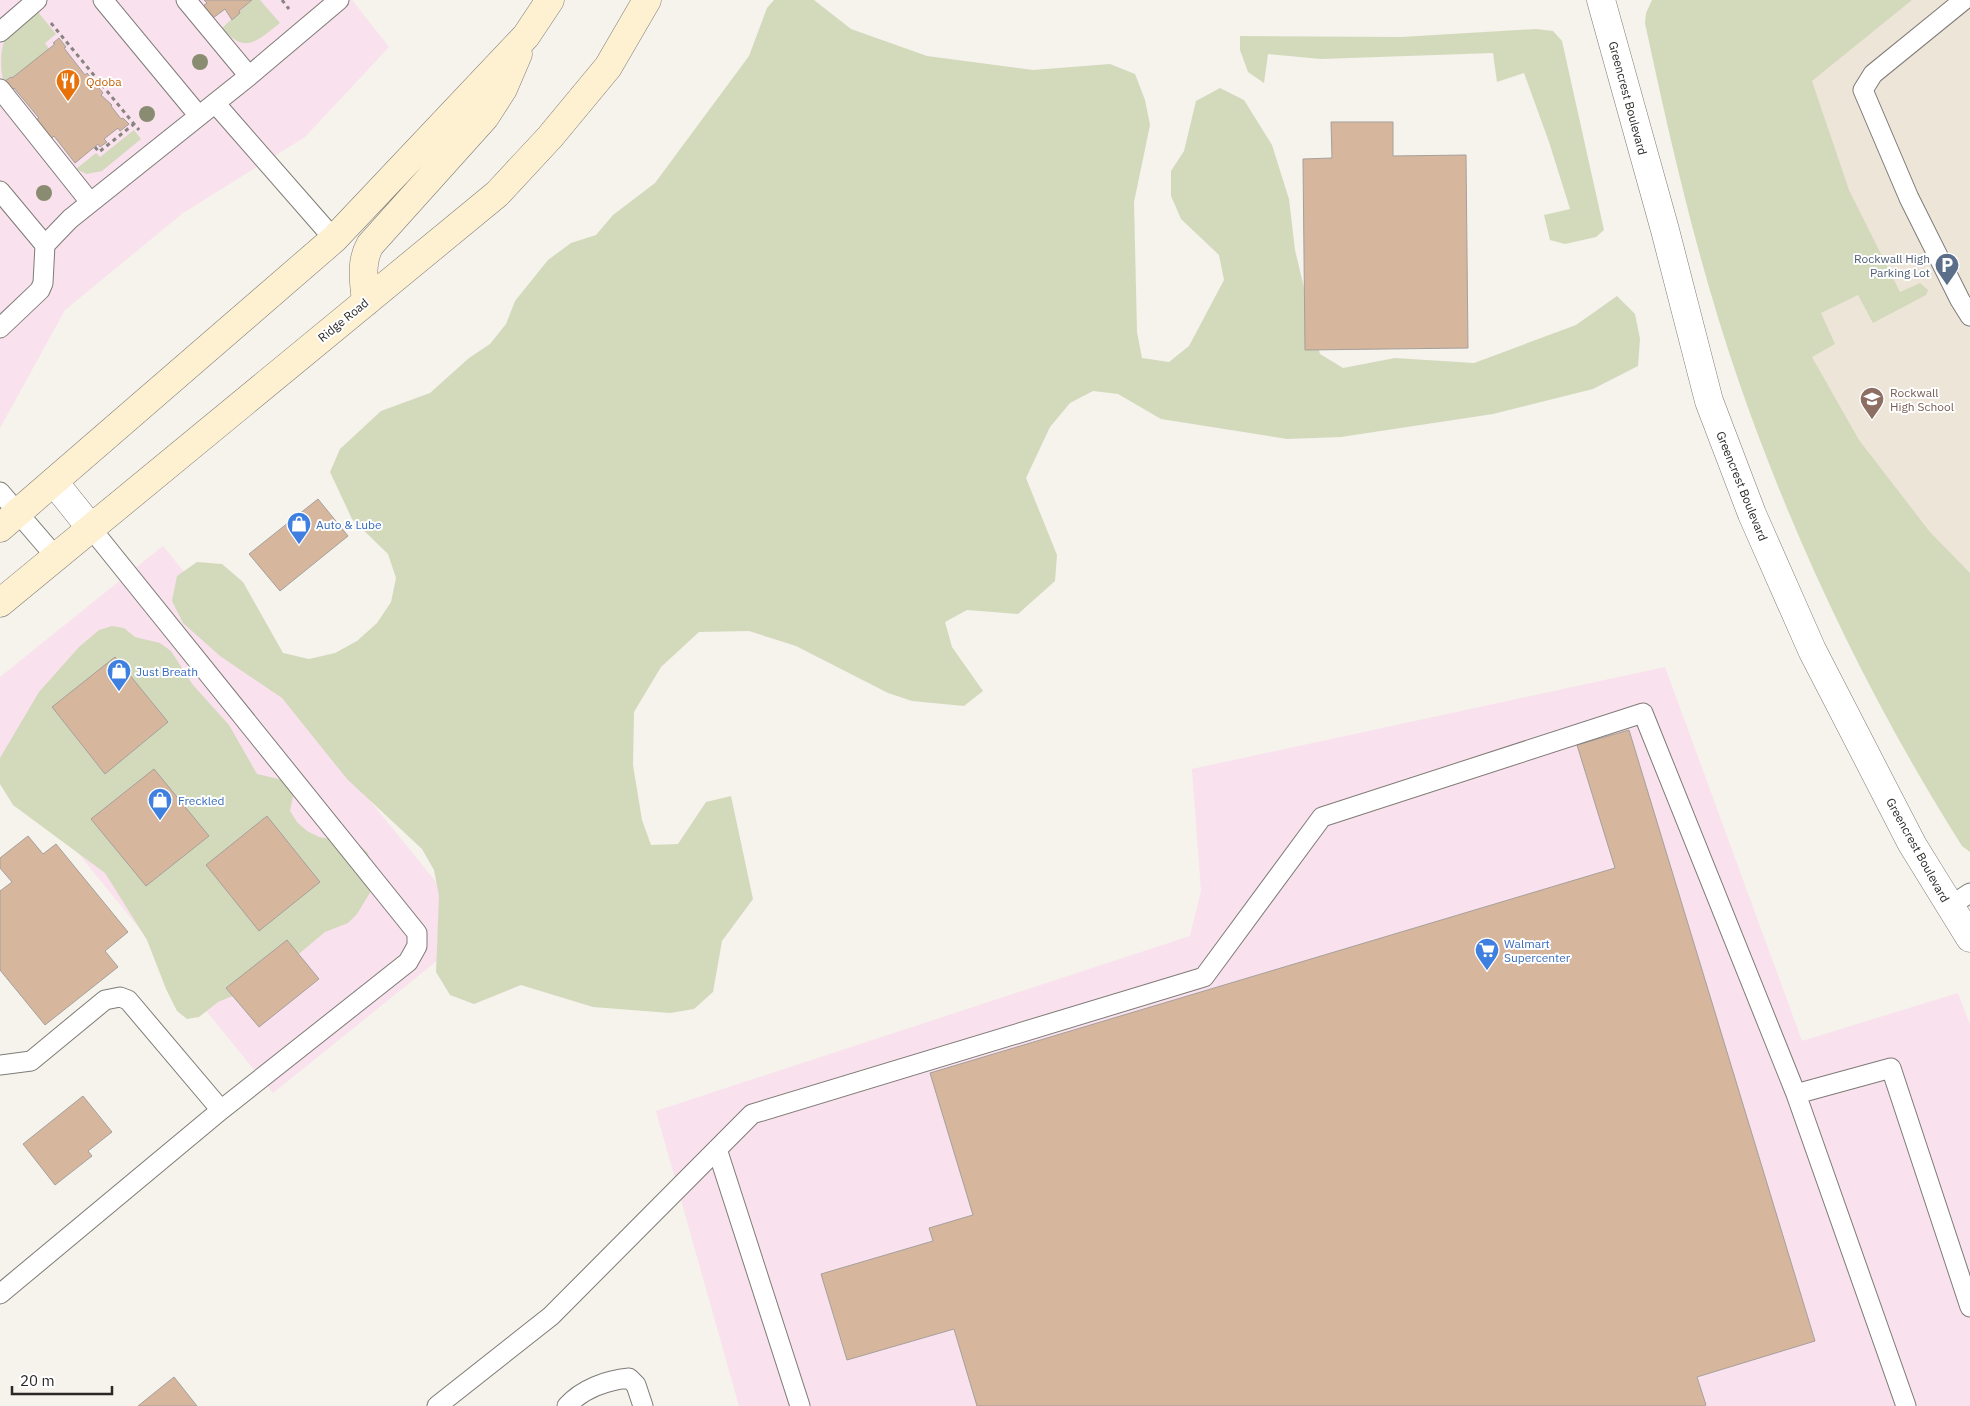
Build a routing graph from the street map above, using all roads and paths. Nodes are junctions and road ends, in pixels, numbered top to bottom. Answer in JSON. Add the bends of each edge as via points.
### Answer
{"nodes":[{"id":1,"x":103,"y":0,"type":"edge"},
{"id":2,"x":186,"y":0,"type":"edge"},
{"id":3,"x":339,"y":0,"type":"edge"},
{"id":4,"x":550,"y":0,"type":"edge"},
{"id":5,"x":647,"y":0,"type":"edge"},
{"id":6,"x":1601,"y":0,"type":"edge"},
{"id":7,"x":1964,"y":0,"type":"edge"},
{"id":8,"x":36,"y":1,"type":"edge"},
{"id":9,"x":0,"y":32,"type":"edge"},
{"id":10,"x":526,"y":36,"type":"junction"},
{"id":11,"x":249,"y":76,"type":"junction"},
{"id":12,"x":0,"y":89,"type":"edge"},
{"id":13,"x":215,"y":103,"type":"junction"},
{"id":14,"x":200,"y":116,"type":"junction"},
{"id":15,"x":134,"y":124,"type":"junction"},
{"id":16,"x":95,"y":147,"type":"dead end"},
{"id":17,"x":155,"y":150,"type":"junction"},
{"id":18,"x":0,"y":191,"type":"edge"},
{"id":19,"x":90,"y":202,"type":"junction"},
{"id":20,"x":334,"y":239,"type":"junction"},
{"id":21,"x":45,"y":245,"type":"junction"},
{"id":22,"x":366,"y":302,"type":"junction"},
{"id":23,"x":1970,"y":316,"type":"edge"},
{"id":24,"x":0,"y":328,"type":"edge"},
{"id":25,"x":54,"y":482,"type":"junction"},
{"id":26,"x":0,"y":492,"type":"edge"},
{"id":27,"x":9,"y":520,"type":"edge"},
{"id":28,"x":90,"y":527,"type":"junction"},
{"id":29,"x":55,"y":556,"type":"junction"},
{"id":30,"x":0,"y":603,"type":"edge"},
{"id":31,"x":1960,"y":900,"type":"edge"},
{"id":32,"x":1970,"y":938,"type":"edge"},
{"id":33,"x":0,"y":1065,"type":"edge"},
{"id":34,"x":1796,"y":1094,"type":"junction"},
{"id":35,"x":221,"y":1110,"type":"junction"},
{"id":36,"x":717,"y":1149,"type":"junction"},
{"id":37,"x":0,"y":1294,"type":"edge"},
{"id":38,"x":1970,"y":1307,"type":"edge"},
{"id":39,"x":440,"y":1405,"type":"edge"},
{"id":40,"x":567,"y":1406,"type":"edge"},
{"id":41,"x":643,"y":1406,"type":"edge"},
{"id":42,"x":800,"y":1406,"type":"edge"},
{"id":43,"x":1906,"y":1406,"type":"edge"}],
"edges":[{"from":1,"to":14,"type":"lane"},
{"from":2,"to":11,"type":"lane"},
{"from":3,"to":11,"type":"lane"},
{"from":4,"to":10,"type":"main road"},
{"from":5,"to":22,"type":"main road","name":"Ridge Road","via":[[608,67],[497,194]]},
{"from":6,"to":31,"type":"street","name":"Greencrest Boulevard","via":[[1709,401],[1748,506],[1812,650],[1912,844]]},
{"from":7,"to":23,"type":"lane","via":[[1873,74],[1863,90],[1909,198]]},
{"from":8,"to":9,"type":"lane"},
{"from":8,"to":15,"type":"path"},
{"from":10,"to":20,"type":"main road"},
{"from":10,"to":22,"type":"main road","via":[[503,89],[486,117],[370,245],[363,270]]},
{"from":11,"to":13,"type":"lane"},
{"from":12,"to":19,"type":"lane"},
{"from":13,"to":14,"type":"lane"},
{"from":13,"to":20,"type":"lane"},
{"from":14,"to":17,"type":"lane"},
{"from":15,"to":16,"type":"path","via":[[99,152]]},
{"from":15,"to":17,"type":"path"},
{"from":17,"to":19,"type":"lane"},
{"from":18,"to":21,"type":"lane"},
{"from":19,"to":21,"type":"lane"},
{"from":20,"to":25,"type":"main road"},
{"from":21,"to":24,"type":"lane","via":[[40,290]]},
{"from":22,"to":28,"type":"main road","name":"Ridge Road"},
{"from":25,"to":27,"type":"main road"},
{"from":25,"to":28,"type":"street"},
{"from":26,"to":27,"type":"lane"},
{"from":27,"to":29,"type":"lane"},
{"from":28,"to":29,"type":"main road","name":"Ridge Road"},
{"from":28,"to":35,"type":"lane","via":[[417,933],[417,946],[408,962]]},
{"from":29,"to":30,"type":"main road","name":"Ridge Road"},
{"from":31,"to":32,"type":"street","name":"Greencrest Boulevard"},
{"from":33,"to":35,"type":"lane","via":[[31,1061],[105,1000],[120,997],[128,1000]]},
{"from":34,"to":36,"type":"lane","via":[[1643,713],[1322,817],[1204,976],[752,1114]]},
{"from":34,"to":38,"type":"lane","via":[[1891,1068]]},
{"from":34,"to":43,"type":"lane"},
{"from":35,"to":37,"type":"lane"},
{"from":36,"to":39,"type":"lane","via":[[551,1316]]},
{"from":36,"to":42,"type":"lane"},
{"from":40,"to":41,"type":"lane","via":[[609,1380],[629,1378],[636,1385]]}]}
